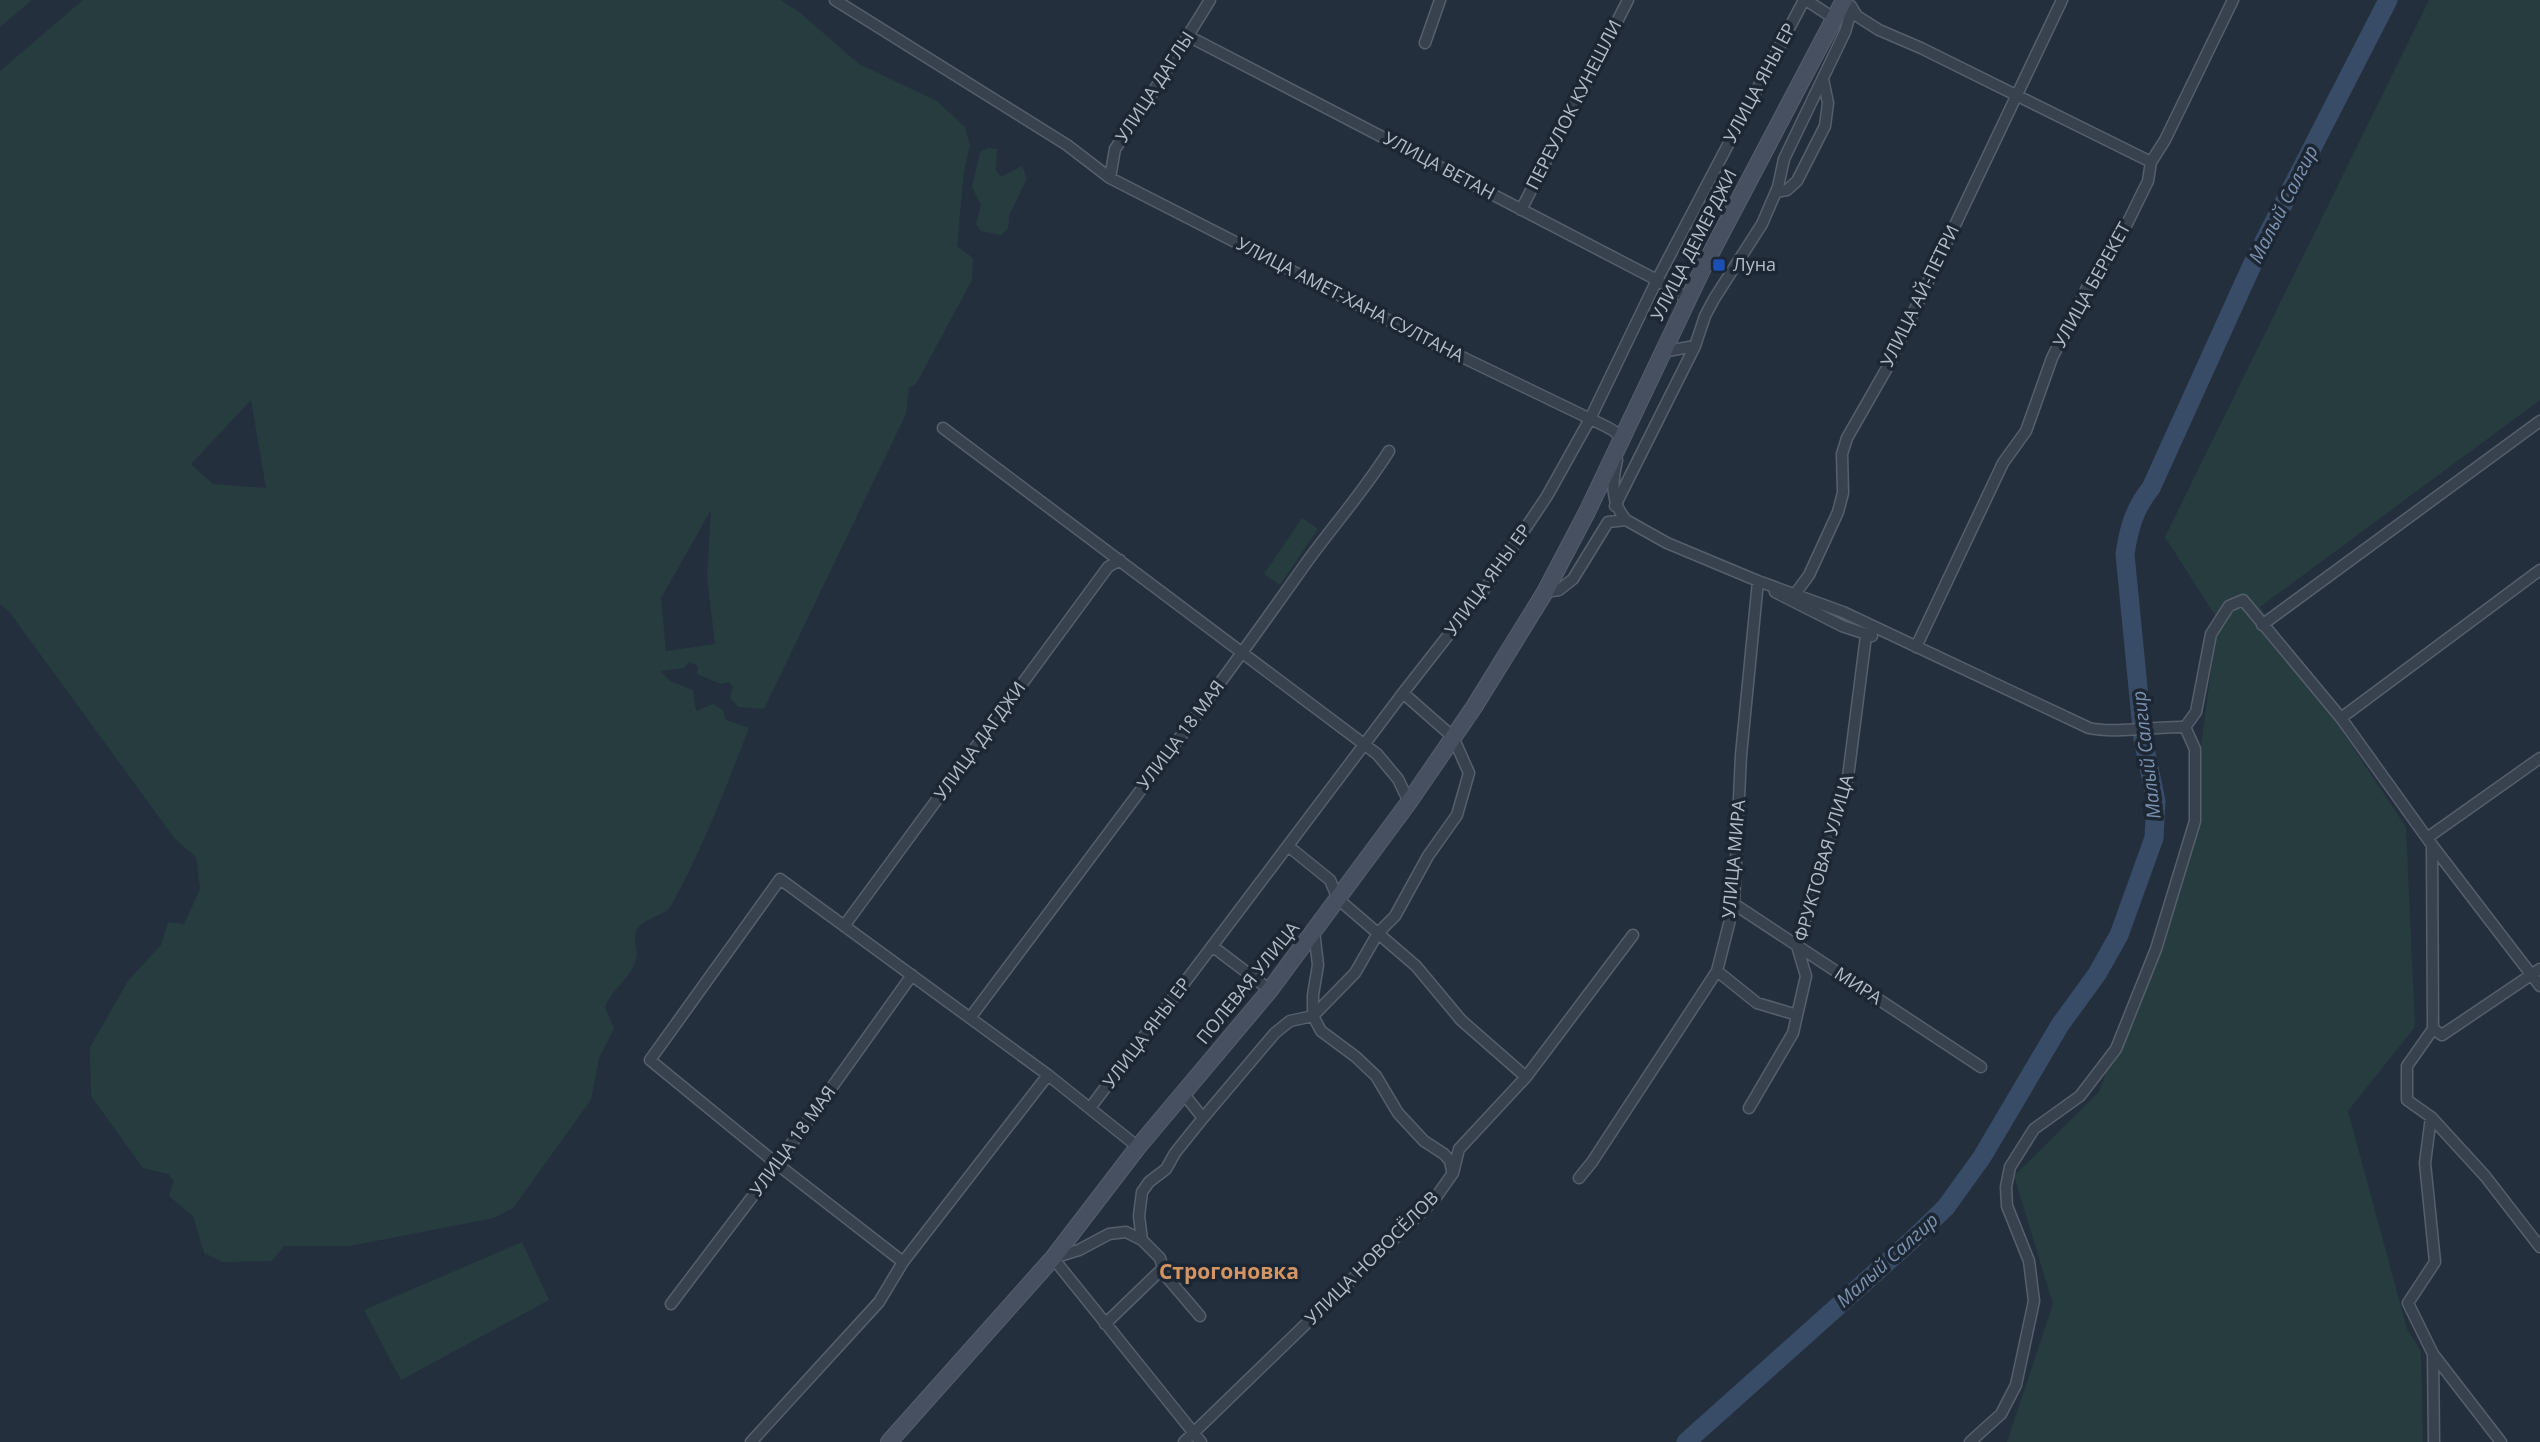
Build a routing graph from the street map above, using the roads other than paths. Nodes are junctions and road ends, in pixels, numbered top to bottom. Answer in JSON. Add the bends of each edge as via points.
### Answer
{"nodes":[{"id":1,"x":835,"y":0,"type":"edge"},
{"id":2,"x":1210,"y":0,"type":"edge"},
{"id":3,"x":1440,"y":0,"type":"edge"},
{"id":4,"x":1628,"y":0,"type":"edge"},
{"id":5,"x":1805,"y":0,"type":"edge"},
{"id":6,"x":2062,"y":0,"type":"edge"},
{"id":7,"x":2233,"y":0,"type":"edge"},
{"id":8,"x":1848,"y":3,"type":"edge"},
{"id":9,"x":1835,"y":19,"type":"junction"},
{"id":10,"x":1188,"y":36,"type":"junction"},
{"id":11,"x":1425,"y":43,"type":"dead end"},
{"id":12,"x":1823,"y":79,"type":"junction"},
{"id":13,"x":2017,"y":95,"type":"junction"},
{"id":14,"x":2151,"y":162,"type":"junction"},
{"id":15,"x":1110,"y":178,"type":"junction"},
{"id":16,"x":1776,"y":192,"type":"junction"},
{"id":17,"x":1521,"y":210,"type":"junction"},
{"id":18,"x":1657,"y":280,"type":"junction"},
{"id":19,"x":1688,"y":299,"type":"junction"},
{"id":20,"x":1695,"y":346,"type":"junction"},
{"id":21,"x":1662,"y":352,"type":"junction"},
{"id":22,"x":1590,"y":419,"type":"junction"},
{"id":23,"x":2540,"y":421,"type":"edge"},
{"id":24,"x":943,"y":428,"type":"dead end"},
{"id":25,"x":1621,"y":440,"type":"junction"},
{"id":26,"x":1389,"y":451,"type":"dead end"},
{"id":27,"x":1616,"y":505,"type":"junction"},
{"id":28,"x":1587,"y":512,"type":"joint"},
{"id":29,"x":1626,"y":520,"type":"junction"},
{"id":30,"x":1608,"y":522,"type":"junction"},
{"id":31,"x":1121,"y":560,"type":"junction"},
{"id":32,"x":2540,"y":570,"type":"edge"},
{"id":33,"x":1758,"y":582,"type":"junction"},
{"id":34,"x":1545,"y":592,"type":"junction"},
{"id":35,"x":1795,"y":594,"type":"junction"},
{"id":36,"x":2262,"y":625,"type":"junction"},
{"id":37,"x":1866,"y":636,"type":"junction"},
{"id":38,"x":1889,"y":636,"type":"junction"},
{"id":39,"x":1916,"y":647,"type":"junction"},
{"id":40,"x":1244,"y":652,"type":"junction"},
{"id":41,"x":1402,"y":693,"type":"junction"},
{"id":42,"x":2341,"y":718,"type":"junction"},
{"id":43,"x":2185,"y":727,"type":"junction"},
{"id":44,"x":1453,"y":737,"type":"junction"},
{"id":45,"x":1363,"y":746,"type":"junction"},
{"id":46,"x":2540,"y":758,"type":"edge"},
{"id":47,"x":1409,"y":803,"type":"junction"},
{"id":48,"x":2430,"y":841,"type":"junction"},
{"id":49,"x":1288,"y":846,"type":"junction"},
{"id":50,"x":1338,"y":899,"type":"junction"},
{"id":51,"x":1734,"y":904,"type":"junction"},
{"id":52,"x":844,"y":926,"type":"junction"},
{"id":53,"x":1314,"y":931,"type":"junction"},
{"id":54,"x":1378,"y":933,"type":"junction"},
{"id":55,"x":1633,"y":935,"type":"dead end"},
{"id":56,"x":1212,"y":946,"type":"junction"},
{"id":57,"x":1797,"y":946,"type":"junction"},
{"id":58,"x":1717,"y":971,"type":"junction"},
{"id":59,"x":2536,"y":972,"type":"edge"},
{"id":60,"x":912,"y":975,"type":"junction"},
{"id":61,"x":2540,"y":986,"type":"edge"},
{"id":62,"x":1270,"y":990,"type":"junction"},
{"id":63,"x":1797,"y":1015,"type":"junction"},
{"id":64,"x":1314,"y":1016,"type":"junction"},
{"id":65,"x":970,"y":1018,"type":"junction"},
{"id":66,"x":2433,"y":1029,"type":"junction"},
{"id":67,"x":1981,"y":1067,"type":"dead end"},
{"id":68,"x":1048,"y":1075,"type":"junction"},
{"id":69,"x":1526,"y":1077,"type":"junction"},
{"id":70,"x":1183,"y":1093,"type":"junction"},
{"id":71,"x":1090,"y":1108,"type":"junction"},
{"id":72,"x":1749,"y":1108,"type":"dead end"},
{"id":73,"x":2431,"y":1117,"type":"junction"},
{"id":74,"x":1203,"y":1118,"type":"junction"},
{"id":75,"x":1138,"y":1147,"type":"junction"},
{"id":76,"x":1459,"y":1149,"type":"junction"},
{"id":77,"x":1444,"y":1154,"type":"junction"},
{"id":78,"x":777,"y":1164,"type":"junction"},
{"id":79,"x":1453,"y":1173,"type":"junction"},
{"id":80,"x":1579,"y":1178,"type":"dead end"},
{"id":81,"x":1142,"y":1240,"type":"junction"},
{"id":82,"x":2540,"y":1247,"type":"edge"},
{"id":83,"x":1052,"y":1258,"type":"junction"},
{"id":84,"x":903,"y":1262,"type":"junction"},
{"id":85,"x":1163,"y":1268,"type":"junction"},
{"id":86,"x":671,"y":1304,"type":"dead end"},
{"id":87,"x":1200,"y":1316,"type":"dead end"},
{"id":88,"x":1105,"y":1324,"type":"junction"},
{"id":89,"x":2433,"y":1353,"type":"junction"},
{"id":90,"x":1192,"y":1432,"type":"junction"},
{"id":91,"x":751,"y":1442,"type":"edge"},
{"id":92,"x":889,"y":1442,"type":"edge"},
{"id":93,"x":1184,"y":1442,"type":"edge"},
{"id":94,"x":1201,"y":1442,"type":"edge"},
{"id":95,"x":1970,"y":1442,"type":"edge"},
{"id":96,"x":2434,"y":1442,"type":"edge"},
{"id":97,"x":2501,"y":1442,"type":"edge"}],
"edges":[{"from":1,"to":15,"type":"street","name":"УЛИЦА АМЕТ-ХАНА СУЛТАНА","via":[[1068,145]]},
{"from":2,"to":10,"type":"street","name":"УЛИЦА ДАГЛЫ"},
{"from":3,"to":11,"type":"street"},
{"from":4,"to":17,"type":"street","name":"ПЕРЕУЛОК КУНЕШЛИ"},
{"from":5,"to":9,"type":"street"},
{"from":5,"to":18,"type":"street","name":"УЛИЦА ЯНЫ ЕР"},
{"from":6,"to":13,"type":"street","name":"УЛИЦА АЙ-ПЕТРИ"},
{"from":7,"to":14,"type":"street","name":"УЛИЦА БЕРЕКЕТ"},
{"from":8,"to":9,"type":"main road","name":"УЛИЦА ДЕМЕРДЖИ"},
{"from":8,"to":12,"type":"street","via":[[1845,32]]},
{"from":8,"to":13,"type":"street","via":[[1857,16],[1879,30]]},
{"from":9,"to":19,"type":"main road","name":"УЛИЦА ДЕМЕРДЖИ"},
{"from":10,"to":15,"type":"street","name":"УЛИЦА ДАГЛЫ","via":[[1115,149]]},
{"from":10,"to":17,"type":"street","name":"УЛИЦА ВЕТАН"},
{"from":12,"to":16,"type":"street","via":[[1784,159]]},
{"from":12,"to":16,"type":"street","via":[[1828,103],[1825,126],[1797,181]]},
{"from":13,"to":14,"type":"street"},
{"from":13,"to":35,"type":"street","name":"УЛИЦА АЙ-ПЕТРИ","via":[[1886,368],[1847,438],[1838,512],[1809,575]]},
{"from":14,"to":39,"type":"street","name":"УЛИЦА БЕРЕКЕТ","via":[[2148,181],[2052,358],[2025,431],[2003,463]]},
{"from":15,"to":22,"type":"street","name":"УЛИЦА АМЕТ-ХАНА СУЛТАНА"},
{"from":16,"to":20,"type":"street","via":[[1705,316]]},
{"from":17,"to":18,"type":"street","name":"УЛИЦА ВЕТАН"},
{"from":18,"to":19,"type":"street","name":"УЛИЦА ВЕТАН"},
{"from":18,"to":22,"type":"street","name":"УЛИЦА ЯНЫ ЕР"},
{"from":19,"to":21,"type":"main road","name":"УЛИЦА ДЕМЕРДЖИ"},
{"from":20,"to":21,"type":"street"},
{"from":20,"to":27,"type":"street"},
{"from":21,"to":25,"type":"main road","name":"УЛИЦА ДЕМЕРДЖИ"},
{"from":22,"to":25,"type":"street","name":"УЛИЦА АМЕТ-ХАНА СУЛТАНА","via":[[1615,431]]},
{"from":22,"to":41,"type":"street","name":"УЛИЦА ЯНЫ ЕР","via":[[1561,473],[1489,583]]},
{"from":23,"to":36,"type":"street"},
{"from":24,"to":31,"type":"street"},
{"from":25,"to":27,"type":"street","via":[[1612,492]]},
{"from":25,"to":28,"type":"main road","name":"УЛИЦА ДЕМЕРДЖИ"},
{"from":26,"to":40,"type":"street","name":"УЛИЦА 18 МАЯ"},
{"from":27,"to":29,"type":"street"},
{"from":27,"to":30,"type":"street"},
{"from":28,"to":34,"type":"main road","name":"ПОЛЕВАЯ УЛИЦА"},
{"from":29,"to":30,"type":"street"},
{"from":29,"to":33,"type":"street"},
{"from":30,"to":34,"type":"street","via":[[1573,579],[1559,590]]},
{"from":31,"to":40,"type":"street"},
{"from":31,"to":52,"type":"street","name":"УЛИЦА ДАГДЖИ","via":[[1108,567]]},
{"from":32,"to":42,"type":"street"},
{"from":33,"to":35,"type":"street"},
{"from":33,"to":37,"type":"street"},
{"from":33,"to":51,"type":"street","name":"УЛИЦА МИРА","via":[[1741,755]]},
{"from":34,"to":44,"type":"main road","name":"ПОЛЕВАЯ УЛИЦА"},
{"from":35,"to":38,"type":"street"},
{"from":36,"to":42,"type":"street"},
{"from":36,"to":43,"type":"street","via":[[2243,600],[2229,606],[2211,634],[2196,712]]},
{"from":37,"to":38,"type":"street"},
{"from":37,"to":57,"type":"street","name":"ФРУКТОВАЯ УЛИЦА","via":[[1848,777]]},
{"from":38,"to":39,"type":"street"},
{"from":39,"to":43,"type":"street","via":[[2089,728],[2105,732]]},
{"from":40,"to":45,"type":"street"},
{"from":40,"to":65,"type":"street","name":"УЛИЦА 18 МАЯ"},
{"from":41,"to":44,"type":"street"},
{"from":41,"to":45,"type":"street","name":"УЛИЦА ЯНЫ ЕР"},
{"from":42,"to":48,"type":"street"},
{"from":43,"to":95,"type":"street","via":[[2195,749],[2195,821],[2156,949],[2116,1048],[2080,1096],[2034,1129],[2010,1167],[2007,1206],[2029,1261],[2034,1301],[2016,1385],[2001,1414]]},
{"from":44,"to":47,"type":"main road","name":"ПОЛЕВАЯ УЛИЦА"},
{"from":44,"to":54,"type":"street","via":[[1469,773],[1457,815],[1395,916]]},
{"from":45,"to":47,"type":"street","via":[[1387,765]]},
{"from":45,"to":49,"type":"street","name":"УЛИЦА ЯНЫ ЕР"},
{"from":46,"to":48,"type":"street"},
{"from":47,"to":50,"type":"main road","name":"ПОЛЕВАЯ УЛИЦА"},
{"from":48,"to":59,"type":"street"},
{"from":48,"to":66,"type":"street"},
{"from":49,"to":50,"type":"street","via":[[1330,880]]},
{"from":49,"to":56,"type":"street","name":"УЛИЦА ЯНЫ ЕР"},
{"from":50,"to":53,"type":"main road","name":"ПОЛЕВАЯ УЛИЦА"},
{"from":50,"to":54,"type":"street"},
{"from":51,"to":57,"type":"street","name":"МИРА"},
{"from":51,"to":58,"type":"street","name":"УЛИЦА МИРА"},
{"from":52,"to":60,"type":"street"},
{"from":52,"to":78,"type":"street","via":[[780,879],[650,1060]]},
{"from":53,"to":62,"type":"main road","name":"ПОЛЕВАЯ УЛИЦА"},
{"from":53,"to":64,"type":"street","via":[[1318,965]]},
{"from":54,"to":64,"type":"street","via":[[1355,973]]},
{"from":54,"to":69,"type":"street","via":[[1416,966],[1461,1020]]},
{"from":55,"to":69,"type":"street","name":"УЛИЦА НОВОСЁЛОВ"},
{"from":56,"to":62,"type":"street"},
{"from":56,"to":71,"type":"street","name":"УЛИЦА ЯНЫ ЕР"},
{"from":57,"to":63,"type":"street","name":"ФРУКТОВАЯ УЛИЦА","via":[[1806,976]]},
{"from":57,"to":67,"type":"street","name":"МИРА"},
{"from":58,"to":63,"type":"street","via":[[1757,1003]]},
{"from":58,"to":80,"type":"street","name":"УЛИЦА МИРА"},
{"from":59,"to":61,"type":"street"},
{"from":59,"to":66,"type":"street","via":[[2442,1035]]},
{"from":60,"to":65,"type":"street"},
{"from":60,"to":78,"type":"street","name":"УЛИЦА 18 МАЯ"},
{"from":62,"to":70,"type":"main road","name":"ПОЛЕВАЯ УЛИЦА"},
{"from":63,"to":72,"type":"street","name":"ФРУКТОВАЯ УЛИЦА","via":[[1793,1033]]},
{"from":64,"to":74,"type":"street","via":[[1290,1021],[1275,1033]]},
{"from":64,"to":77,"type":"street","via":[[1321,1031],[1376,1076],[1398,1113],[1424,1141]]},
{"from":65,"to":68,"type":"street"},
{"from":66,"to":73,"type":"street","via":[[2407,1066],[2407,1100]]},
{"from":68,"to":71,"type":"street"},
{"from":68,"to":84,"type":"street"},
{"from":69,"to":76,"type":"street","name":"УЛИЦА НОВОСЁЛОВ"},
{"from":70,"to":74,"type":"street"},
{"from":70,"to":75,"type":"main road","name":"ПОЛЕВАЯ УЛИЦА"},
{"from":71,"to":75,"type":"street"},
{"from":73,"to":82,"type":"street"},
{"from":73,"to":89,"type":"street","via":[[2425,1163],[2435,1262],[2408,1303]]},
{"from":74,"to":81,"type":"street","via":[[1166,1169],[1142,1192]]},
{"from":75,"to":83,"type":"main road","name":"ПОЛЕВАЯ УЛИЦА"},
{"from":76,"to":77,"type":"street"},
{"from":76,"to":79,"type":"street","name":"УЛИЦА НОВОСЁЛОВ"},
{"from":77,"to":79,"type":"street"},
{"from":78,"to":84,"type":"street"},
{"from":78,"to":86,"type":"street","name":"УЛИЦА 18 МАЯ"},
{"from":79,"to":90,"type":"street","name":"УЛИЦА НОВОСЁЛОВ","via":[[1434,1200]]},
{"from":81,"to":83,"type":"street","via":[[1126,1232],[1109,1234]]},
{"from":81,"to":85,"type":"street","via":[[1160,1258]]},
{"from":83,"to":88,"type":"street"},
{"from":83,"to":92,"type":"main road","name":"ПОЛЕВАЯ УЛИЦА"},
{"from":84,"to":91,"type":"street","via":[[879,1302]]},
{"from":85,"to":87,"type":"street"},
{"from":85,"to":88,"type":"street"},
{"from":88,"to":90,"type":"street"},
{"from":89,"to":96,"type":"street"},
{"from":89,"to":97,"type":"street"},
{"from":90,"to":93,"type":"street","name":"УЛИЦА НОВОСЁЛОВ"},
{"from":90,"to":94,"type":"street"}]}
